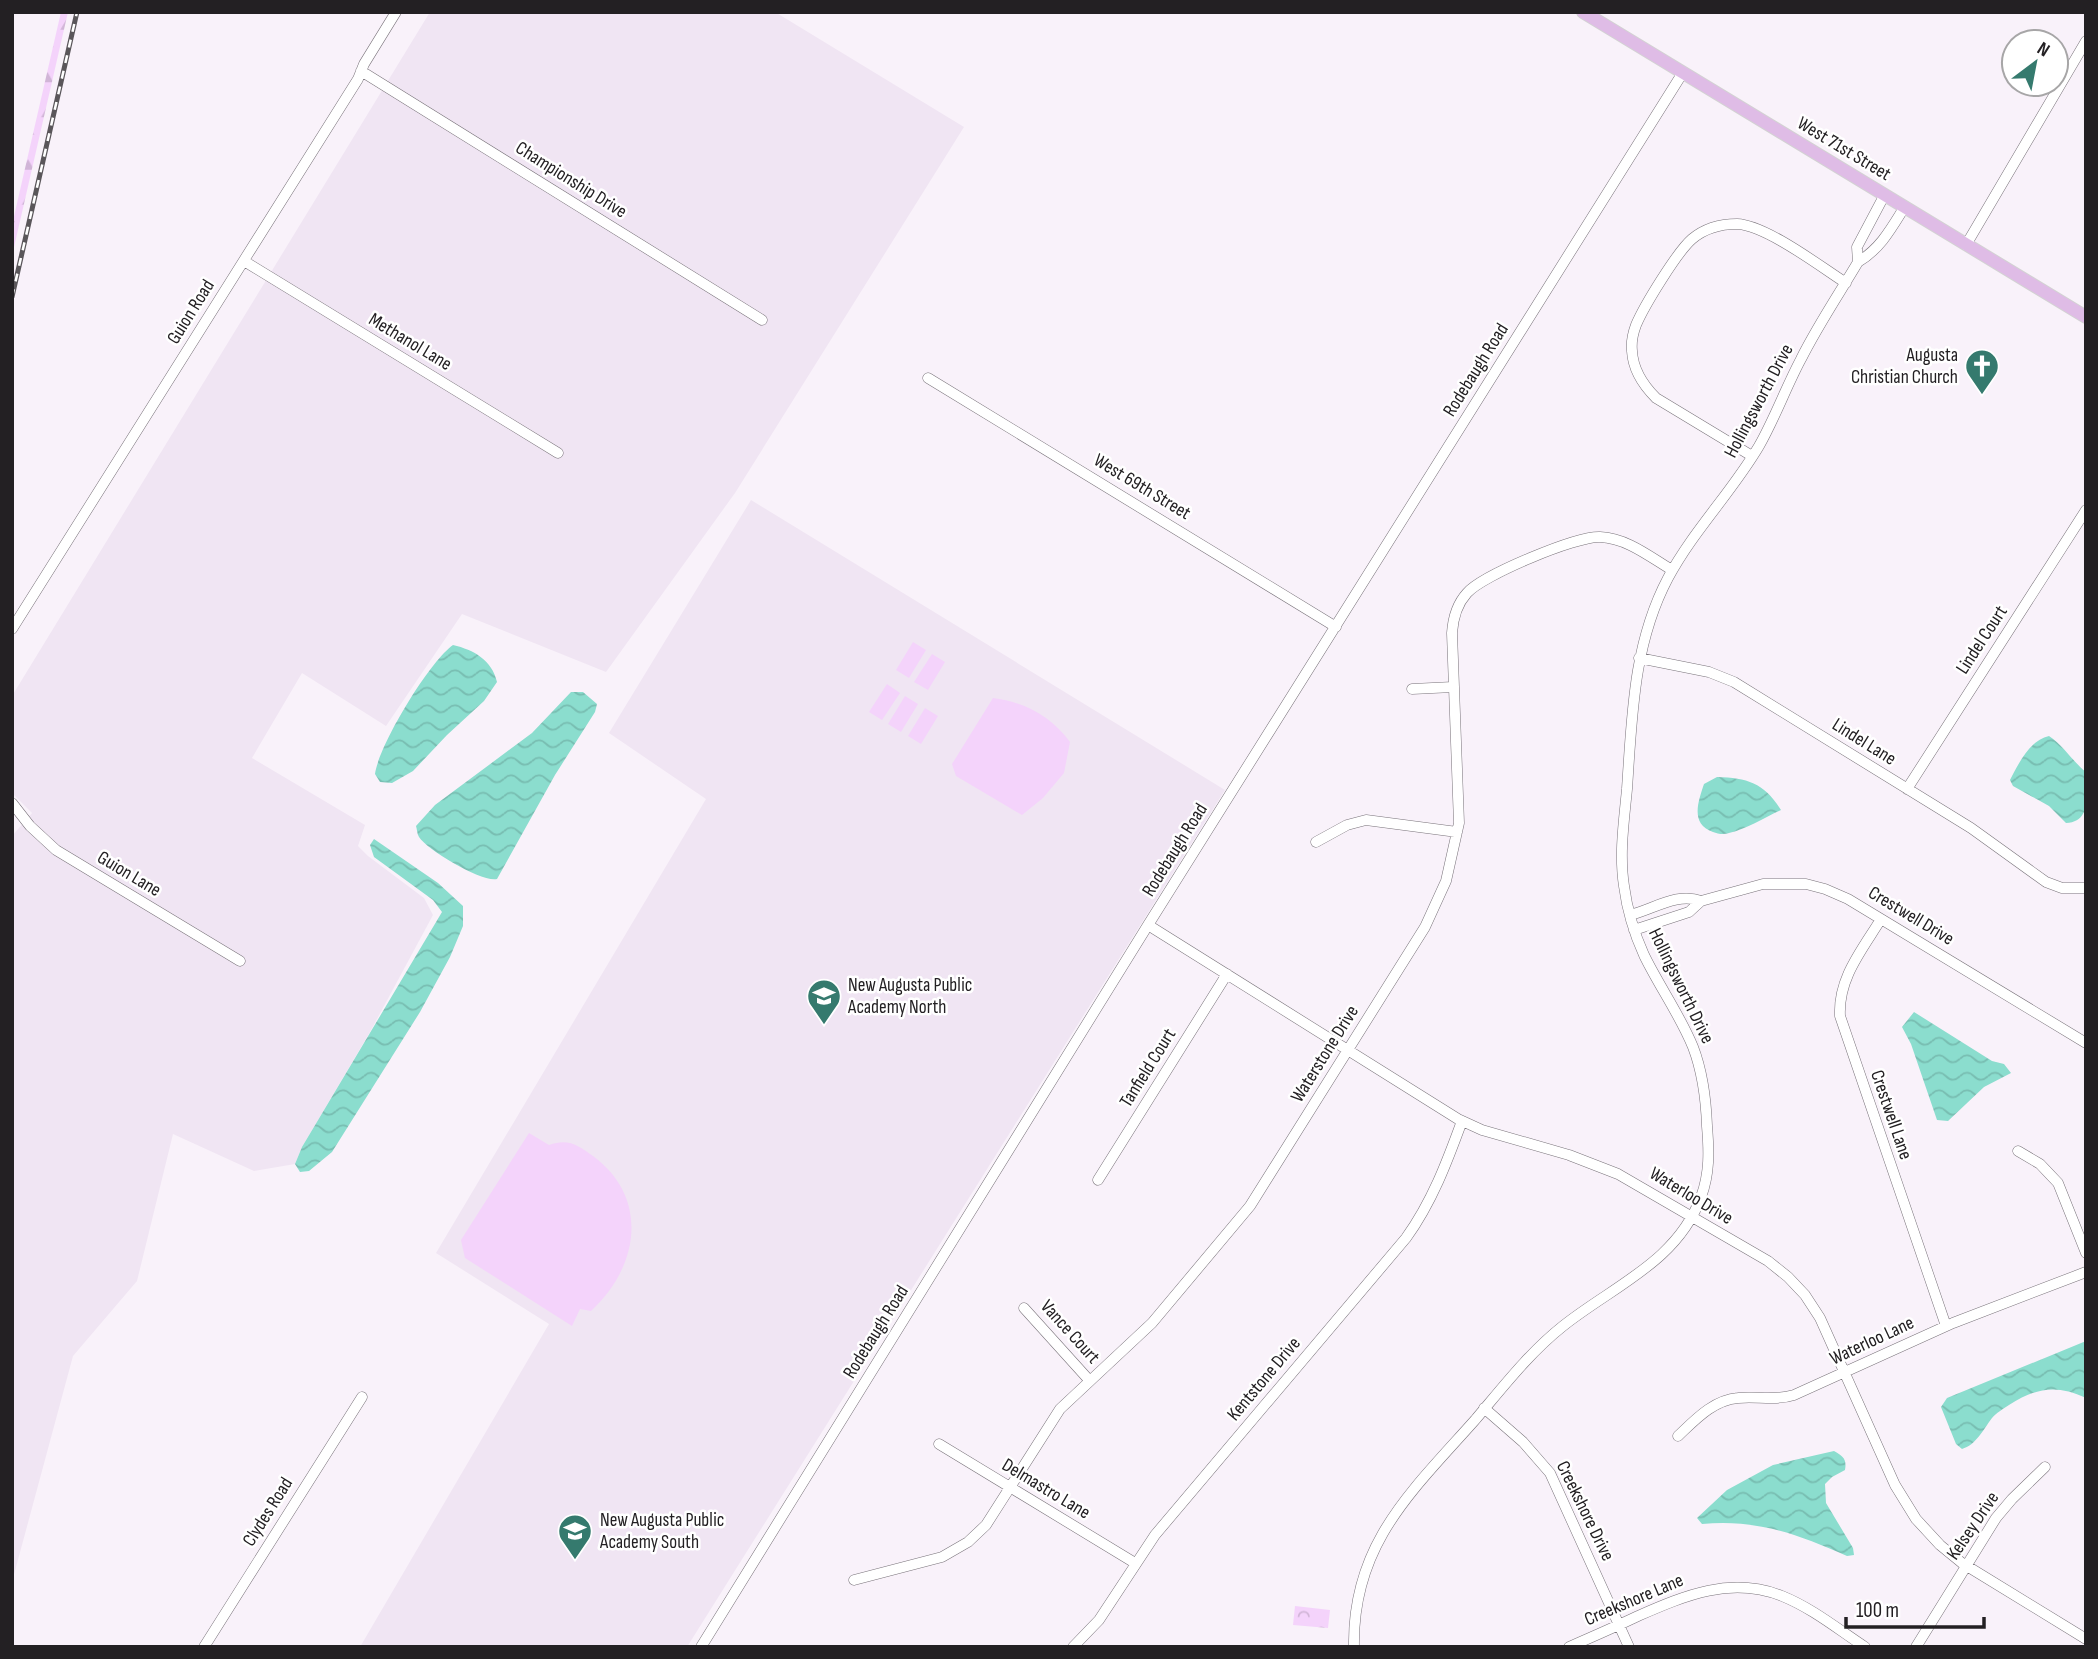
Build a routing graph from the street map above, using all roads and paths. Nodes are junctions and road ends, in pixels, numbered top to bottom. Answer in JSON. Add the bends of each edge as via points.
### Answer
{"nodes":[{"id":1,"x":396,"y":12,"type":"edge"},
{"id":2,"x":1583,"y":12,"type":"edge"},
{"id":3,"x":2086,"y":41,"type":"edge"},
{"id":4,"x":361,"y":71,"type":"junction"},
{"id":5,"x":1682,"y":74,"type":"junction"},
{"id":6,"x":1884,"y":196,"type":"junction"},
{"id":7,"x":1904,"y":208,"type":"junction"},
{"id":8,"x":1966,"y":245,"type":"junction"},
{"id":9,"x":244,"y":261,"type":"junction"},
{"id":10,"x":1858,"y":262,"type":"junction"},
{"id":11,"x":1846,"y":283,"type":"junction"},
{"id":12,"x":2086,"y":317,"type":"edge"},
{"id":13,"x":762,"y":320,"type":"dead end"},
{"id":14,"x":928,"y":378,"type":"dead end"},
{"id":15,"x":558,"y":453,"type":"dead end"},
{"id":16,"x":1752,"y":456,"type":"junction"},
{"id":17,"x":2086,"y":510,"type":"edge"},
{"id":18,"x":1672,"y":570,"type":"junction"},
{"id":19,"x":1336,"y":626,"type":"junction"},
{"id":20,"x":12,"y":629,"type":"edge"},
{"id":21,"x":1639,"y":658,"type":"junction"},
{"id":22,"x":1453,"y":687,"type":"junction"},
{"id":23,"x":1412,"y":689,"type":"dead end"},
{"id":24,"x":1907,"y":789,"type":"junction"},
{"id":25,"x":12,"y":803,"type":"edge"},
{"id":26,"x":1457,"y":832,"type":"junction"},
{"id":27,"x":1316,"y":842,"type":"dead end"},
{"id":28,"x":2086,"y":888,"type":"edge"},
{"id":29,"x":1701,"y":901,"type":"junction"},
{"id":30,"x":1630,"y":915,"type":"junction"},
{"id":31,"x":1881,"y":919,"type":"junction"},
{"id":32,"x":1148,"y":925,"type":"junction"},
{"id":33,"x":1634,"y":930,"type":"junction"},
{"id":34,"x":240,"y":961,"type":"dead end"},
{"id":35,"x":1227,"y":974,"type":"junction"},
{"id":36,"x":2086,"y":1043,"type":"edge"},
{"id":37,"x":1348,"y":1051,"type":"junction"},
{"id":38,"x":1462,"y":1121,"type":"junction"},
{"id":39,"x":2018,"y":1151,"type":"dead end"},
{"id":40,"x":1098,"y":1180,"type":"dead end"},
{"id":41,"x":1691,"y":1218,"type":"junction"},
{"id":42,"x":2086,"y":1253,"type":"edge"},
{"id":43,"x":2086,"y":1272,"type":"edge"},
{"id":44,"x":1024,"y":1308,"type":"dead end"},
{"id":45,"x":1946,"y":1326,"type":"junction"},
{"id":46,"x":1845,"y":1373,"type":"junction"},
{"id":47,"x":1089,"y":1380,"type":"junction"},
{"id":48,"x":362,"y":1397,"type":"dead end"},
{"id":49,"x":1484,"y":1408,"type":"junction"},
{"id":50,"x":1678,"y":1436,"type":"dead end"},
{"id":51,"x":939,"y":1444,"type":"dead end"},
{"id":52,"x":2045,"y":1468,"type":"dead end"},
{"id":53,"x":1011,"y":1488,"type":"junction"},
{"id":54,"x":1135,"y":1563,"type":"junction"},
{"id":55,"x":1967,"y":1565,"type":"junction"},
{"id":56,"x":853,"y":1580,"type":"dead end"},
{"id":57,"x":1619,"y":1625,"type":"junction"},
{"id":58,"x":2086,"y":1639,"type":"edge"},
{"id":59,"x":204,"y":1647,"type":"edge"},
{"id":60,"x":701,"y":1647,"type":"edge"},
{"id":61,"x":1073,"y":1647,"type":"edge"},
{"id":62,"x":1354,"y":1647,"type":"edge"},
{"id":63,"x":1569,"y":1647,"type":"edge"},
{"id":64,"x":1629,"y":1647,"type":"edge"},
{"id":65,"x":1865,"y":1647,"type":"edge"},
{"id":66,"x":1916,"y":1647,"type":"edge"}],
"edges":[{"from":1,"to":4,"type":"street","name":"Guion Road"},
{"from":2,"to":5,"type":"main road","name":"West 71st Street"},
{"from":3,"to":8,"type":"street"},
{"from":4,"to":9,"type":"street","name":"Guion Road"},
{"from":4,"to":13,"type":"street","name":"Championship Drive"},
{"from":5,"to":6,"type":"main road","name":"West 71st Street"},
{"from":5,"to":19,"type":"street","name":"Rodebaugh Road"},
{"from":6,"to":7,"type":"main road","name":"West 71st Street"},
{"from":6,"to":10,"type":"street","name":"Hollingsworth Drive","via":[[1857,247]]},
{"from":7,"to":8,"type":"main road","name":"West 71st Street"},
{"from":7,"to":10,"type":"street","name":"Hollingsworth Drive","via":[[1886,238]]},
{"from":8,"to":12,"type":"main road","name":"West 71st Street"},
{"from":9,"to":15,"type":"street","name":"Methanol Lane"},
{"from":9,"to":20,"type":"street","name":"Guion Road"},
{"from":10,"to":11,"type":"street","name":"Hollingsworth Drive"},
{"from":11,"to":16,"type":"street","name":"Hollingsworth Drive","via":[[1802,356]]},
{"from":11,"to":16,"type":"street","via":[[1766,233],[1728,224],[1706,230],[1688,243],[1640,318],[1632,337],[1632,355],[1646,388]]},
{"from":14,"to":19,"type":"street","name":"West 69th Street"},
{"from":16,"to":18,"type":"street","name":"Hollingsworth Drive"},
{"from":17,"to":24,"type":"street","name":"Lindel Court"},
{"from":18,"to":21,"type":"street","name":"Hollingsworth Drive"},
{"from":18,"to":22,"type":"street","name":"Waterstone Drive","via":[[1628,544],[1594,537],[1573,541],[1484,579],[1465,596],[1455,615]]},
{"from":19,"to":32,"type":"street","name":"Rodebaugh Road"},
{"from":21,"to":24,"type":"street","name":"Lindel Lane","via":[[1709,672],[1734,682]]},
{"from":21,"to":30,"type":"street","name":"Hollingsworth Drive","via":[[1622,852]]},
{"from":22,"to":23,"type":"street"},
{"from":22,"to":26,"type":"street","name":"Waterstone Drive"},
{"from":24,"to":28,"type":"street","name":"Lindel Lane","via":[[2038,877],[2057,887]]},
{"from":25,"to":34,"type":"street","name":"Guion Lane","via":[[56,850]]},
{"from":26,"to":27,"type":"street","via":[[1366,820]]},
{"from":26,"to":37,"type":"street","name":"Waterstone Drive","via":[[1449,873],[1433,913]]},
{"from":29,"to":30,"type":"street","name":"Crestwell Drive","via":[[1690,897],[1671,900]]},
{"from":29,"to":31,"type":"street","name":"Crestwell Drive","via":[[1759,884],[1797,883],[1834,892]]},
{"from":29,"to":33,"type":"street","name":"Crestwell Drive","via":[[1689,912]]},
{"from":30,"to":33,"type":"street","name":"Hollingsworth Drive"},
{"from":31,"to":36,"type":"street","name":"Crestwell Drive"},
{"from":31,"to":45,"type":"street","name":"Crestwell Lane","via":[[1846,976],[1840,1016]]},
{"from":32,"to":35,"type":"street","name":"Waterloo Drive"},
{"from":32,"to":60,"type":"street","name":"Rodebaugh Road"},
{"from":33,"to":41,"type":"street","name":"Hollingsworth Drive","via":[[1691,1043],[1704,1089],[1709,1166]]},
{"from":35,"to":37,"type":"street","name":"Waterloo Drive"},
{"from":35,"to":40,"type":"street","name":"Tanfield Court"},
{"from":37,"to":38,"type":"street","name":"Waterloo Drive"},
{"from":37,"to":47,"type":"street","name":"Waterstone Drive","via":[[1250,1206],[1153,1322]]},
{"from":38,"to":41,"type":"street","name":"Waterloo Drive","via":[[1609,1170]]},
{"from":38,"to":54,"type":"street","name":"Kentstone Drive","via":[[1443,1174],[1406,1238]]},
{"from":39,"to":42,"type":"street","via":[[2040,1164],[2058,1183]]},
{"from":41,"to":46,"type":"street","name":"Waterloo Drive","via":[[1788,1277],[1821,1318]]},
{"from":41,"to":49,"type":"street","name":"Hollingsworth Drive","via":[[1657,1261],[1552,1335]]},
{"from":43,"to":45,"type":"street","name":"Waterloo Lane"},
{"from":44,"to":47,"type":"street","name":"Vance Court"},
{"from":45,"to":46,"type":"street","name":"Waterloo Lane"},
{"from":46,"to":50,"type":"street","name":"Waterloo Lane","via":[[1790,1396],[1719,1403]]},
{"from":46,"to":55,"type":"street","name":"Waterloo Drive","via":[[1911,1513]]},
{"from":47,"to":53,"type":"street","name":"Waterstone Drive","via":[[1057,1413]]},
{"from":48,"to":59,"type":"street","name":"Clydes Road"},
{"from":49,"to":57,"type":"street","name":"Creekshore Drive","via":[[1550,1473]]},
{"from":49,"to":62,"type":"street","name":"Hollingsworth Drive","via":[[1399,1506],[1380,1536],[1360,1589]]},
{"from":51,"to":53,"type":"street","name":"Delmastro Lane"},
{"from":52,"to":55,"type":"street","name":"Kelsey Drive","via":[[2004,1508]]},
{"from":53,"to":54,"type":"street","name":"Delmastro Lane"},
{"from":53,"to":56,"type":"street","name":"Waterstone Drive","via":[[986,1525],[956,1550],[932,1561]]},
{"from":54,"to":61,"type":"street","name":"Kentstone Drive","via":[[1099,1620]]},
{"from":55,"to":58,"type":"street","name":"Waterloo Drive"},
{"from":55,"to":66,"type":"street","name":"Kelsey Drive"},
{"from":57,"to":63,"type":"street","name":"Creekshore Lane"},
{"from":57,"to":64,"type":"street","name":"Creekshore Drive"},
{"from":57,"to":65,"type":"street","name":"Creekshore Lane","via":[[1698,1592],[1744,1588],[1782,1597]]}]}
